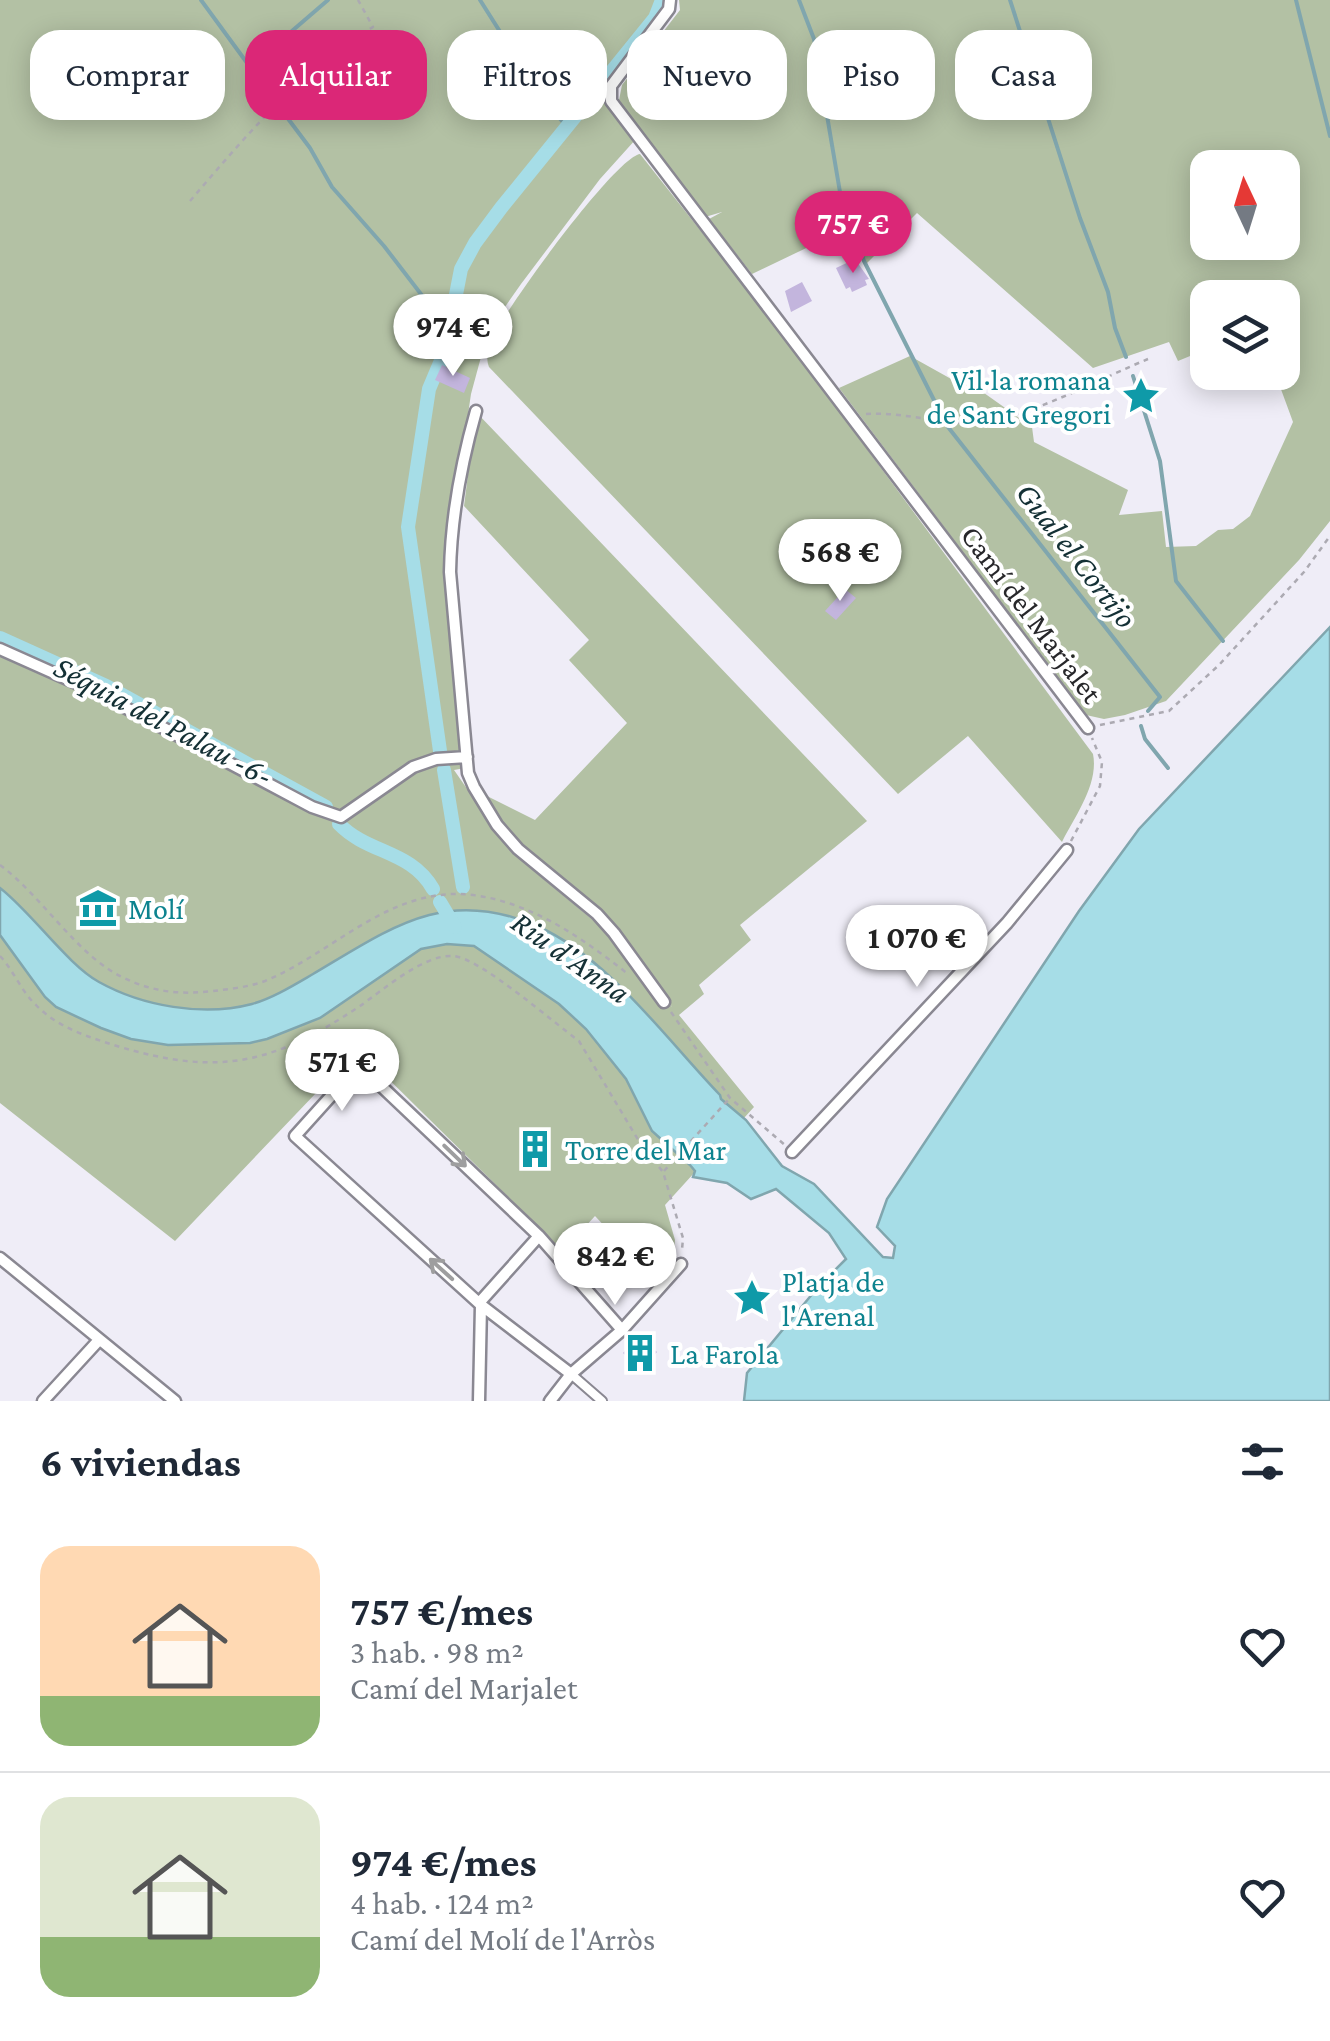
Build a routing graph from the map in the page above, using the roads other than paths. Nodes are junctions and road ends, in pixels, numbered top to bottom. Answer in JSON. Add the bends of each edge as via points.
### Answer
{"nodes":[{"id":1,"x":670,"y":0,"type":"edge"},
{"id":2,"x":476,"y":411,"type":"dead end"},
{"id":3,"x":0,"y":649,"type":"edge"},
{"id":4,"x":1088,"y":728,"type":"road end"},
{"id":5,"x":467,"y":757,"type":"junction"},
{"id":6,"x":1066,"y":850,"type":"road end"},
{"id":7,"x":664,"y":1002,"type":"road end"},
{"id":8,"x":792,"y":1152,"type":"road end"},
{"id":9,"x":539,"y":1236,"type":"junction"},
{"id":10,"x":0,"y":1258,"type":"edge"},
{"id":11,"x":681,"y":1264,"type":"road end"},
{"id":12,"x":480,"y":1304,"type":"junction"},
{"id":13,"x":622,"y":1330,"type":"junction"},
{"id":14,"x":99,"y":1340,"type":"junction"},
{"id":15,"x":572,"y":1374,"type":"junction"},
{"id":16,"x":43,"y":1401,"type":"edge"},
{"id":17,"x":175,"y":1401,"type":"edge"},
{"id":18,"x":479,"y":1401,"type":"edge"},
{"id":19,"x":550,"y":1401,"type":"edge"},
{"id":20,"x":602,"y":1401,"type":"edge"}],
"edges":[{"from":1,"to":4,"type":"street","name":"Camí del Marjalet","via":[[611,86],[611,100]]},
{"from":2,"to":5,"type":"street","via":[[450,544]]},
{"from":3,"to":5,"type":"street","via":[[342,817],[413,768],[436,758]]},
{"from":5,"to":7,"type":"street","via":[[468,774],[497,825],[597,914]]},
{"from":6,"to":8,"type":"street","via":[[1007,923]]},
{"from":9,"to":12,"type":"street"},
{"from":12,"to":9,"type":"street","one_way":true,"via":[[296,1136],[360,1065]]},
{"from":9,"to":13,"type":"street"},
{"from":10,"to":14,"type":"street"},
{"from":11,"to":13,"type":"street"},
{"from":12,"to":15,"type":"street"},
{"from":12,"to":18,"type":"street"},
{"from":13,"to":15,"type":"street"},
{"from":14,"to":16,"type":"street"},
{"from":14,"to":17,"type":"street"},
{"from":15,"to":19,"type":"street"},
{"from":15,"to":20,"type":"street"}]}
